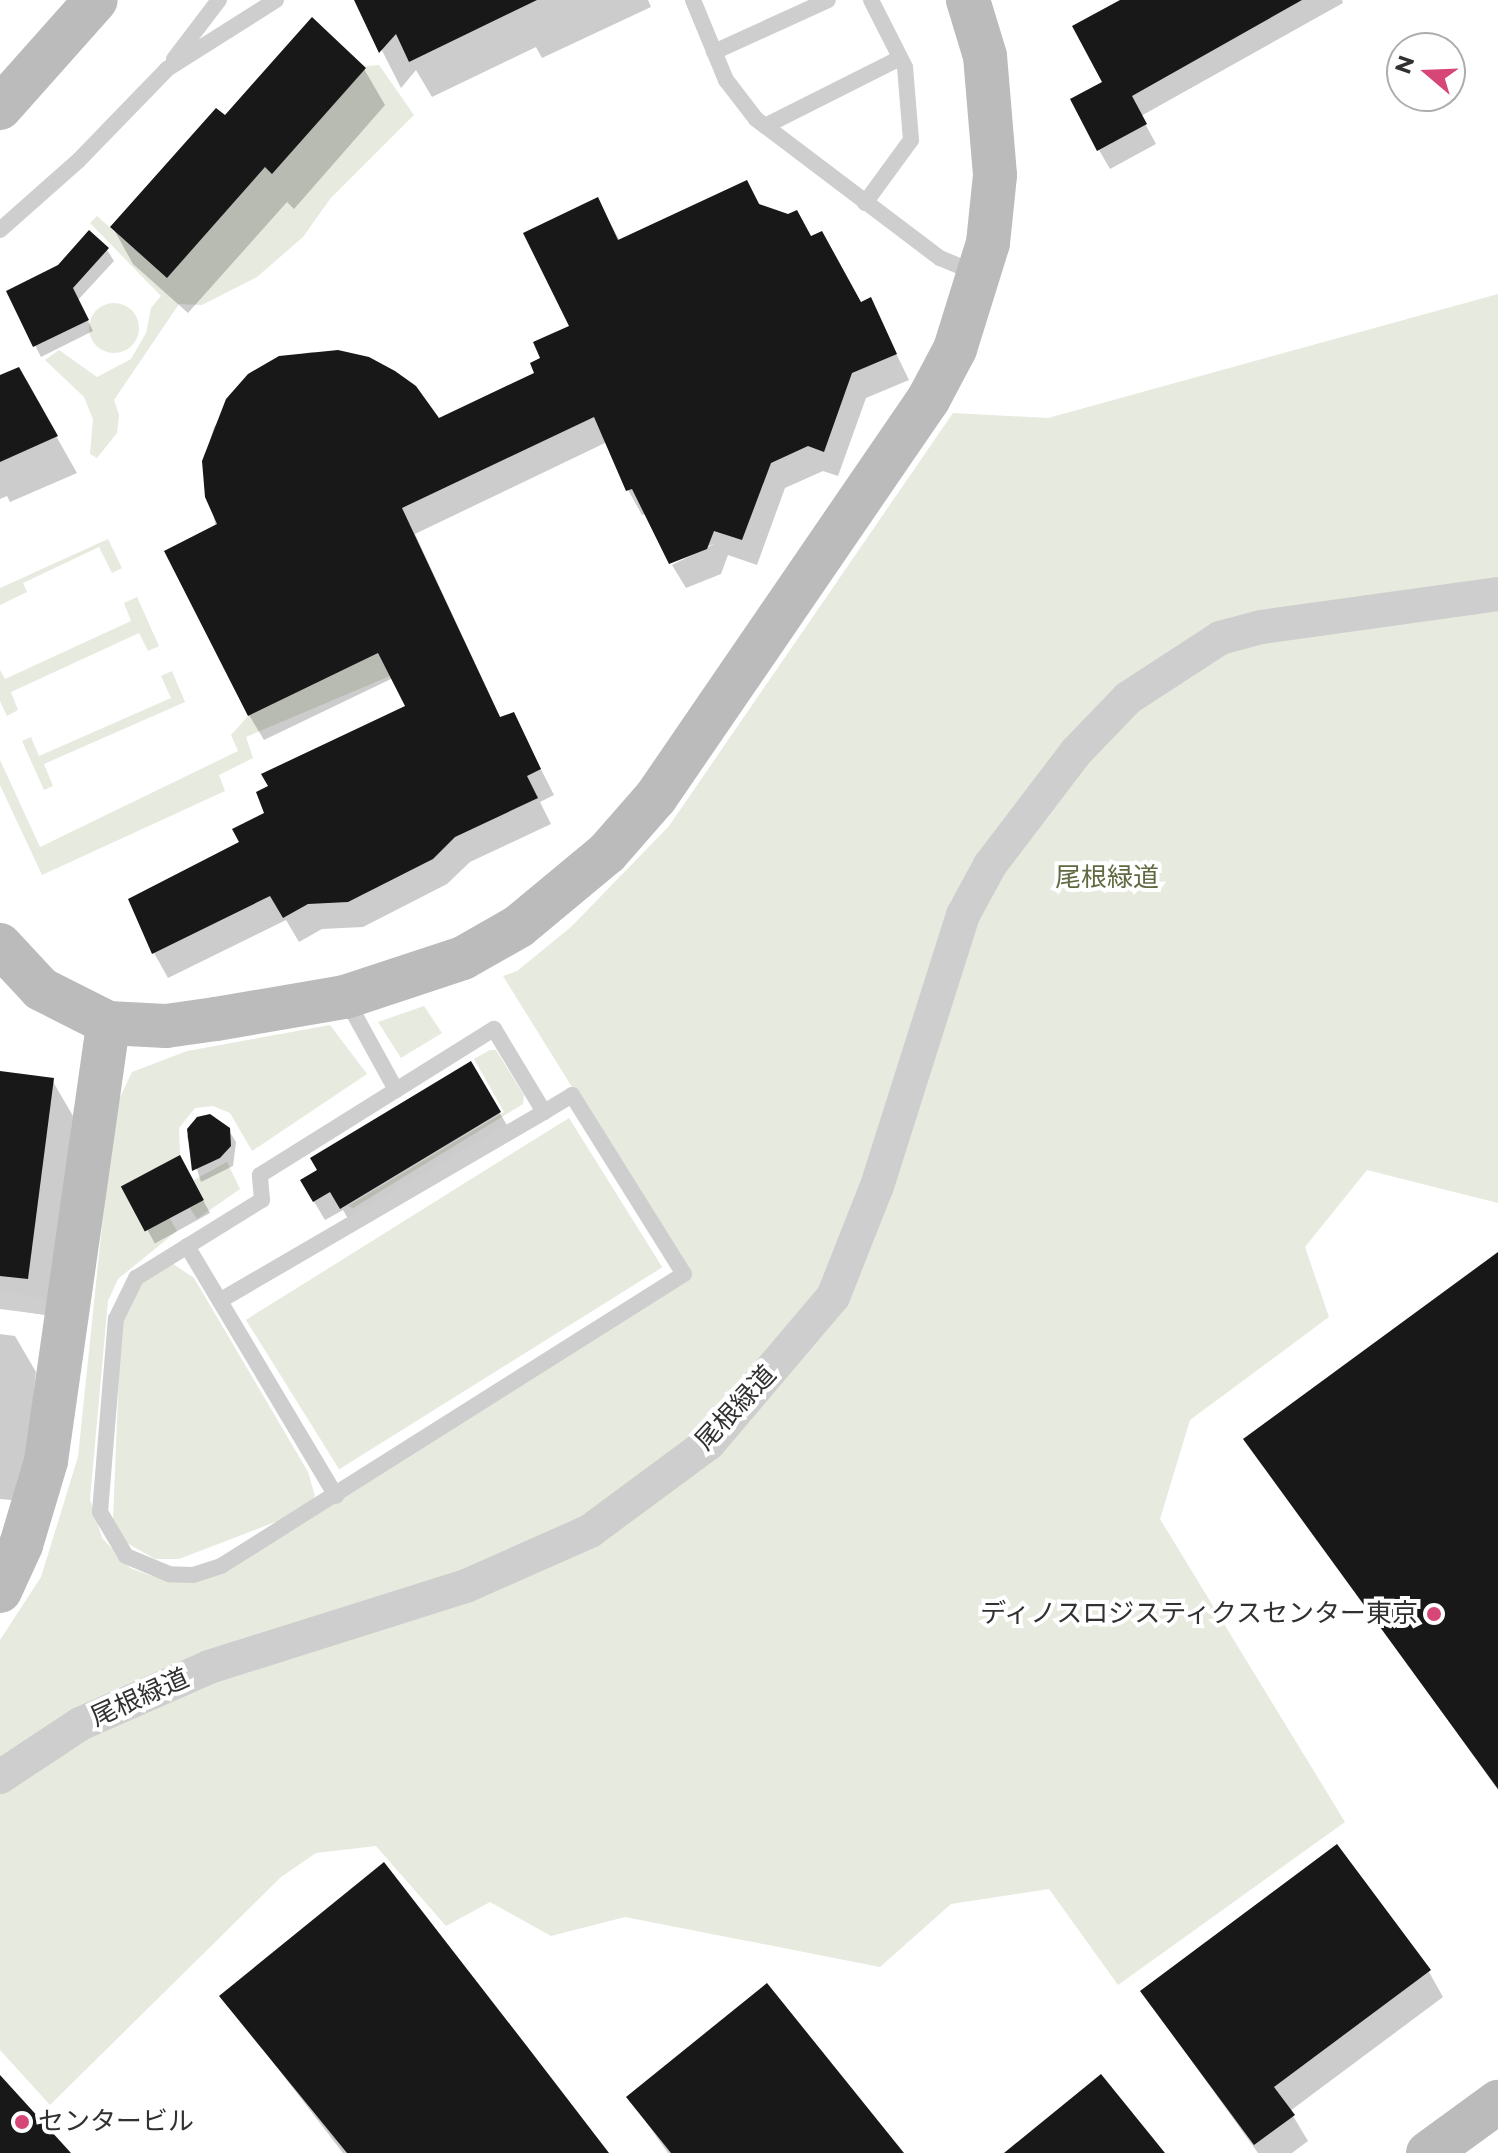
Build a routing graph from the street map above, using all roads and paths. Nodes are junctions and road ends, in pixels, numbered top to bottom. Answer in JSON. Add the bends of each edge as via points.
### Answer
{"nodes":[{"id":1,"x":96,"y":0,"type":"edge"},
{"id":2,"x":219,"y":0,"type":"edge"},
{"id":3,"x":276,"y":0,"type":"edge"},
{"id":4,"x":693,"y":0,"type":"edge"},
{"id":5,"x":828,"y":0,"type":"edge"},
{"id":6,"x":871,"y":0,"type":"edge"},
{"id":7,"x":968,"y":0,"type":"edge"},
{"id":8,"x":714,"y":52,"type":"junction"},
{"id":9,"x":900,"y":58,"type":"junction"},
{"id":10,"x":167,"y":69,"type":"junction"},
{"id":11,"x":0,"y":108,"type":"edge"},
{"id":12,"x":765,"y":126,"type":"junction"},
{"id":13,"x":865,"y":203,"type":"junction"},
{"id":14,"x":0,"y":230,"type":"edge"},
{"id":15,"x":981,"y":274,"type":"junction"},
{"id":16,"x":1498,"y":594,"type":"edge"},
{"id":17,"x":0,"y":945,"type":"edge"},
{"id":18,"x":345,"y":997,"type":"junction"},
{"id":19,"x":108,"y":1023,"type":"junction"},
{"id":20,"x":396,"y":1090,"type":"junction"},
{"id":21,"x":544,"y":1112,"type":"junction"},
{"id":22,"x":187,"y":1246,"type":"junction"},
{"id":23,"x":0,"y":1300,"type":"edge"},
{"id":24,"x":221,"y":1300,"type":"junction"},
{"id":25,"x":67,"y":1310,"type":"junction"},
{"id":26,"x":336,"y":1496,"type":"junction"},
{"id":27,"x":11,"y":1541,"type":"edge"},
{"id":28,"x":0,"y":1591,"type":"edge"},
{"id":29,"x":0,"y":1777,"type":"edge"},
{"id":30,"x":1498,"y":2102,"type":"edge"},
{"id":31,"x":1428,"y":2153,"type":"edge"}],
"edges":[{"from":1,"to":11,"type":"street"},
{"from":2,"to":10,"type":"lane"},
{"from":3,"to":10,"type":"lane"},
{"from":4,"to":8,"type":"lane"},
{"from":5,"to":8,"type":"lane"},
{"from":6,"to":9,"type":"lane"},
{"from":7,"to":15,"type":"street","via":[[985,56],[995,132],[992,218]]},
{"from":8,"to":12,"type":"lane","via":[[739,102]]},
{"from":9,"to":12,"type":"lane"},
{"from":9,"to":13,"type":"lane","via":[[911,140]]},
{"from":10,"to":14,"type":"lane","via":[[78,161]]},
{"from":12,"to":13,"type":"lane"},
{"from":13,"to":15,"type":"lane","via":[[940,258]]},
{"from":15,"to":18,"type":"street","via":[[955,349],[928,400],[642,815],[586,873],[489,945],[405,981]]},
{"from":16,"to":29,"type":"street","name":"尾根緑道","via":[[1261,627],[1220,638],[1128,698],[1076,752],[990,865],[963,915],[877,1186],[833,1297],[709,1443],[590,1531],[466,1586],[209,1667],[80,1724]]},
{"from":17,"to":19,"type":"street","via":[[41,989]]},
{"from":18,"to":19,"type":"street","via":[[166,1026]]},
{"from":18,"to":20,"type":"lane"},
{"from":19,"to":25,"type":"street"},
{"from":20,"to":21,"type":"lane","via":[[494,1029]]},
{"from":20,"to":22,"type":"lane","via":[[260,1175],[262,1200]]},
{"from":21,"to":24,"type":"lane"},
{"from":21,"to":26,"type":"lane","via":[[572,1095],[684,1274]]},
{"from":22,"to":24,"type":"lane"},
{"from":22,"to":26,"type":"lane","via":[[136,1278],[116,1319],[100,1512],[111,1537],[126,1556],[145,1566],[193,1575],[221,1566]]},
{"from":23,"to":25,"type":"lane"},
{"from":24,"to":26,"type":"lane"},
{"from":25,"to":27,"type":"street","via":[[46,1461]]},
{"from":27,"to":28,"type":"street"},
{"from":30,"to":31,"type":"street"}]}
